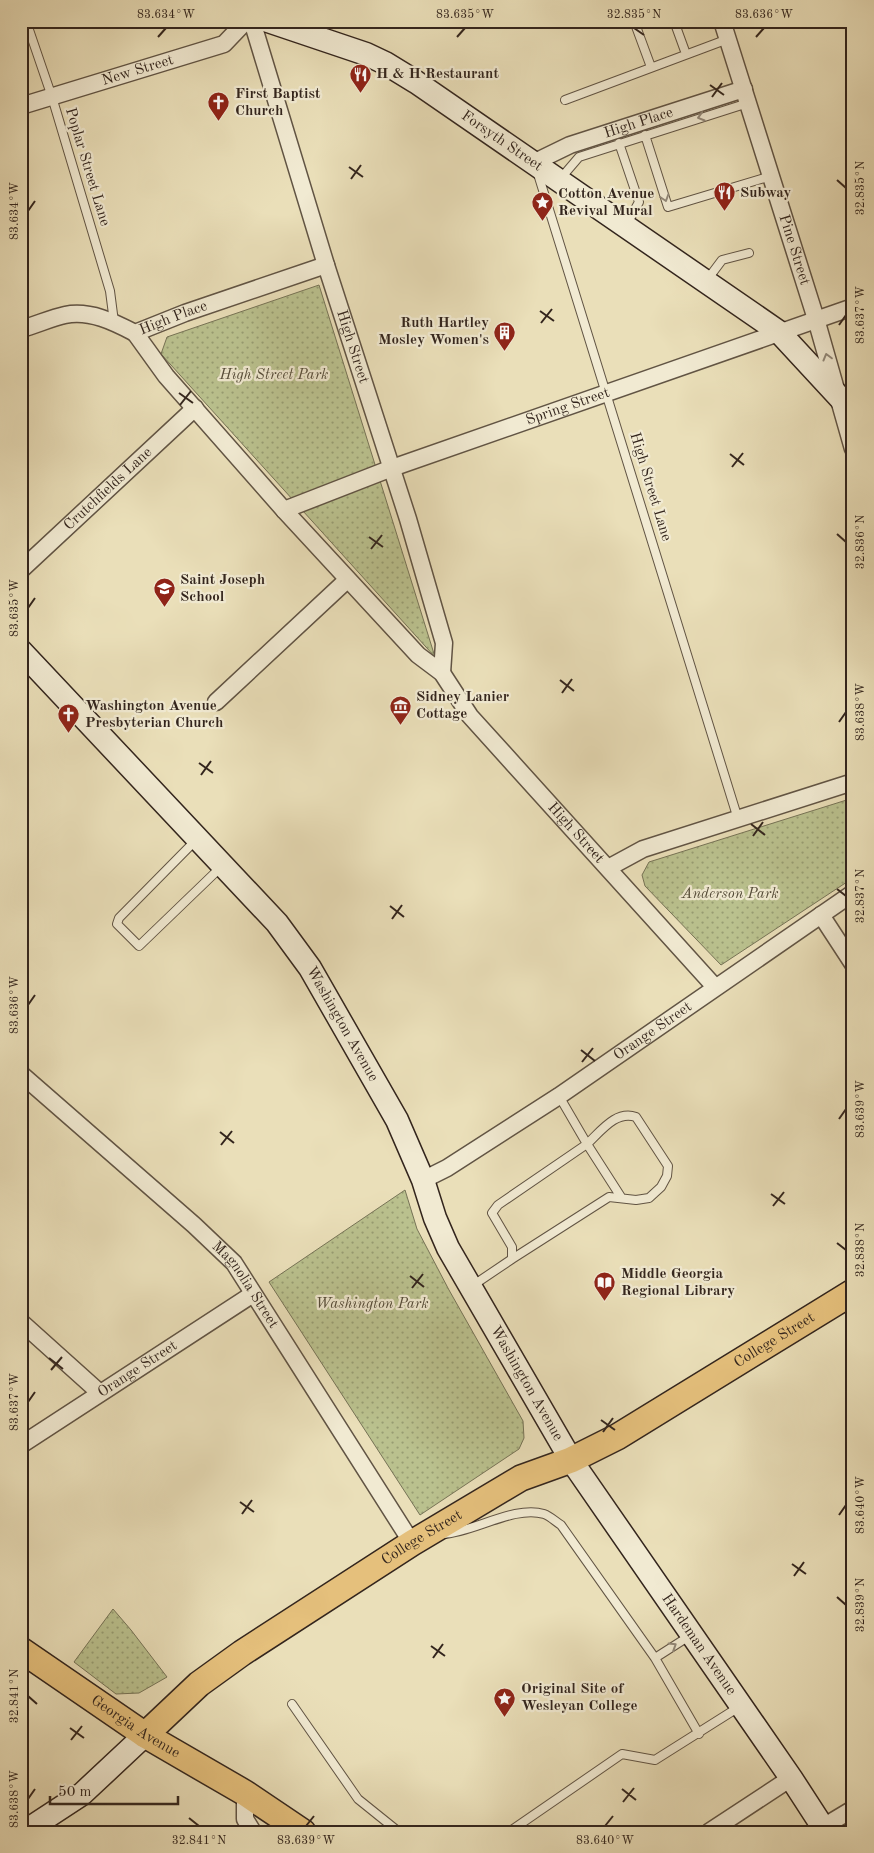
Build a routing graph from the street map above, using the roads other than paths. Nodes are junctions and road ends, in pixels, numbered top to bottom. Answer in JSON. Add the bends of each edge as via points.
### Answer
{"nodes":[{"id":1,"x":26,"y":21,"type":"edge"},
{"id":2,"x":246,"y":21,"type":"edge"},
{"id":3,"x":252,"y":21,"type":"edge"},
{"id":4,"x":268,"y":21,"type":"edge"},
{"id":5,"x":634,"y":21,"type":"edge"},
{"id":6,"x":674,"y":21,"type":"edge"},
{"id":7,"x":722,"y":21,"type":"edge"},
{"id":8,"x":316,"y":28,"type":"edge"},
{"id":9,"x":728,"y":39,"type":"junction"},
{"id":10,"x":686,"y":54,"type":"junction"},
{"id":11,"x":652,"y":67,"type":"junction"},
{"id":12,"x":746,"y":96,"type":"junction"},
{"id":13,"x":52,"y":97,"type":"junction"},
{"id":14,"x":565,"y":100,"type":"dead end"},
{"id":15,"x":21,"y":106,"type":"edge"},
{"id":16,"x":645,"y":135,"type":"junction"},
{"id":17,"x":619,"y":143,"type":"junction"},
{"id":18,"x":535,"y":162,"type":"junction"},
{"id":19,"x":771,"y":176,"type":"junction"},
{"id":20,"x":559,"y":179,"type":"junction"},
{"id":21,"x":626,"y":226,"type":"junction"},
{"id":22,"x":749,"y":253,"type":"dead end"},
{"id":23,"x":326,"y":265,"type":"junction"},
{"id":24,"x":706,"y":282,"type":"junction"},
{"id":25,"x":853,"y":307,"type":"edge"},
{"id":26,"x":816,"y":319,"type":"junction"},
{"id":27,"x":114,"y":322,"type":"junction"},
{"id":28,"x":21,"y":330,"type":"edge"},
{"id":29,"x":779,"y":332,"type":"junction"},
{"id":30,"x":135,"y":333,"type":"junction"},
{"id":31,"x":606,"y":393,"type":"junction"},
{"id":32,"x":837,"y":394,"type":"junction"},
{"id":33,"x":194,"y":408,"type":"junction"},
{"id":34,"x":853,"y":412,"type":"edge"},
{"id":35,"x":853,"y":448,"type":"edge"},
{"id":36,"x":392,"y":468,"type":"junction"},
{"id":37,"x":284,"y":510,"type":"junction"},
{"id":38,"x":21,"y":570,"type":"edge"},
{"id":39,"x":347,"y":580,"type":"junction"},
{"id":40,"x":21,"y":651,"type":"edge"},
{"id":41,"x":442,"y":673,"type":"junction"},
{"id":42,"x":216,"y":702,"type":"dead end"},
{"id":43,"x":853,"y":782,"type":"edge"},
{"id":44,"x":738,"y":819,"type":"junction"},
{"id":45,"x":198,"y":838,"type":"junction"},
{"id":46,"x":223,"y":865,"type":"junction"},
{"id":47,"x":608,"y":868,"type":"junction"},
{"id":48,"x":853,"y":894,"type":"edge"},
{"id":49,"x":820,"y":915,"type":"junction"},
{"id":50,"x":853,"y":964,"type":"edge"},
{"id":51,"x":715,"y":987,"type":"junction"},
{"id":52,"x":21,"y":1074,"type":"edge"},
{"id":53,"x":559,"y":1096,"type":"junction"},
{"id":54,"x":587,"y":1144,"type":"junction"},
{"id":55,"x":423,"y":1180,"type":"junction"},
{"id":56,"x":621,"y":1197,"type":"junction"},
{"id":57,"x":512,"y":1259,"type":"junction"},
{"id":58,"x":470,"y":1287,"type":"junction"},
{"id":59,"x":853,"y":1292,"type":"edge"},
{"id":60,"x":253,"y":1294,"type":"junction"},
{"id":61,"x":21,"y":1322,"type":"edge"},
{"id":62,"x":100,"y":1394,"type":"junction"},
{"id":63,"x":21,"y":1445,"type":"edge"},
{"id":64,"x":571,"y":1460,"type":"junction"},
{"id":65,"x":419,"y":1538,"type":"junction"},
{"id":66,"x":692,"y":1635,"type":"junction"},
{"id":67,"x":21,"y":1650,"type":"edge"},
{"id":68,"x":655,"y":1658,"type":"junction"},
{"id":69,"x":292,"y":1704,"type":"dead end"},
{"id":70,"x":741,"y":1706,"type":"junction"},
{"id":71,"x":699,"y":1734,"type":"junction"},
{"id":72,"x":145,"y":1735,"type":"junction"},
{"id":73,"x":791,"y":1778,"type":"junction"},
{"id":74,"x":245,"y":1793,"type":"junction"},
{"id":75,"x":853,"y":1809,"type":"edge"},
{"id":76,"x":825,"y":1830,"type":"edge"},
{"id":77,"x":24,"y":1832,"type":"edge"},
{"id":78,"x":253,"y":1832,"type":"edge"},
{"id":79,"x":303,"y":1832,"type":"edge"},
{"id":80,"x":399,"y":1832,"type":"edge"},
{"id":81,"x":509,"y":1832,"type":"edge"},
{"id":82,"x":709,"y":1832,"type":"edge"}],
"edges":[{"from":1,"to":13,"type":"lane","name":"Poplar Street Lane"},
{"from":2,"to":13,"type":"street","name":"New Street","via":[[224,44]]},
{"from":3,"to":23,"type":"street","name":"High Street"},
{"from":4,"to":8,"type":"street","name":"Forsyth Street"},
{"from":5,"to":11,"type":"lane"},
{"from":6,"to":10,"type":"lane"},
{"from":7,"to":9,"type":"street","name":"Pine Street"},
{"from":8,"to":18,"type":"street","name":"Forsyth Street","via":[[386,63]]},
{"from":9,"to":10,"type":"lane"},
{"from":9,"to":12,"type":"street","name":"Pine Street"},
{"from":10,"to":11,"type":"lane"},
{"from":11,"to":14,"type":"lane"},
{"from":12,"to":16,"type":"lane","one_way":true},
{"from":12,"to":18,"type":"street","name":"High Place","via":[[570,145]]},
{"from":12,"to":19,"type":"street","name":"Pine Street"},
{"from":13,"to":15,"type":"street","name":"New Street"},
{"from":13,"to":27,"type":"lane","name":"Poplar Street Lane","via":[[110,291]]},
{"from":16,"to":17,"type":"lane"},
{"from":16,"to":19,"type":"lane","one_way":true,"via":[[668,207]]},
{"from":17,"to":20,"type":"lane","via":[[578,157]]},
{"from":17,"to":21,"type":"lane","via":[[639,202]]},
{"from":18,"to":20,"type":"street","name":"Forsyth Street"},
{"from":18,"to":31,"type":"lane","name":"High Street Lane"},
{"from":19,"to":26,"type":"street","name":"Pine Street"},
{"from":20,"to":21,"type":"street","name":"Forsyth Street"},
{"from":21,"to":24,"type":"street","name":"Forsyth Street"},
{"from":22,"to":24,"type":"lane","via":[[722,260]]},
{"from":23,"to":30,"type":"street","name":"High Place"},
{"from":23,"to":36,"type":"street","name":"High Street"},
{"from":24,"to":29,"type":"street","name":"Forsyth Street"},
{"from":25,"to":26,"type":"street","name":"Spring Street"},
{"from":26,"to":29,"type":"street","name":"Spring Street"},
{"from":32,"to":26,"type":"street","name":"Pine Street","one_way":true},
{"from":27,"to":28,"type":"street","name":"High Place","via":[[93,315],[66,314]]},
{"from":27,"to":30,"type":"street","name":"High Place"},
{"from":29,"to":31,"type":"street","name":"Spring Street"},
{"from":29,"to":32,"type":"street","name":"Forsyth Street"},
{"from":30,"to":33,"type":"street","name":"High Street"},
{"from":31,"to":36,"type":"street","name":"Spring Street"},
{"from":31,"to":44,"type":"lane","name":"High Street Lane"},
{"from":32,"to":34,"type":"street","name":"Forsyth Street"},
{"from":32,"to":35,"type":"street","name":"Pine Street"},
{"from":33,"to":37,"type":"street","name":"High Street"},
{"from":33,"to":38,"type":"street","name":"Crutchfields Lane"},
{"from":36,"to":37,"type":"street","name":"Spring Street"},
{"from":36,"to":41,"type":"street","name":"High Street","via":[[444,643]]},
{"from":37,"to":39,"type":"street","name":"High Street"},
{"from":39,"to":41,"type":"street","name":"High Street","via":[[418,655]]},
{"from":39,"to":42,"type":"street"},
{"from":40,"to":45,"type":"street","name":"Washington Avenue"},
{"from":41,"to":47,"type":"street","name":"High Street","via":[[470,716]]},
{"from":43,"to":44,"type":"street"},
{"from":44,"to":47,"type":"street","via":[[643,849]]},
{"from":45,"to":46,"type":"street","name":"Washington Avenue"},
{"from":45,"to":46,"type":"lane","via":[[116,924],[139,946]]},
{"from":46,"to":55,"type":"street","name":"Washington Avenue","via":[[277,923],[310,968],[397,1120]]},
{"from":47,"to":51,"type":"street","name":"High Street"},
{"from":48,"to":49,"type":"street","name":"Orange Street"},
{"from":49,"to":50,"type":"street"},
{"from":49,"to":51,"type":"street","name":"Orange Street"},
{"from":51,"to":53,"type":"street","name":"Orange Street"},
{"from":52,"to":60,"type":"street","name":"Magnolia Street","via":[[194,1225],[234,1263]]},
{"from":53,"to":54,"type":"lane"},
{"from":53,"to":55,"type":"street","name":"Orange Street"},
{"from":54,"to":56,"type":"lane"},
{"from":54,"to":56,"type":"lane","via":[[614,1119],[629,1114],[636,1117],[660,1152],[668,1166],[661,1187],[649,1198]]},
{"from":54,"to":57,"type":"lane","via":[[498,1205],[492,1213],[512,1247]]},
{"from":55,"to":58,"type":"street","name":"Washington Avenue","via":[[448,1248]]},
{"from":56,"to":57,"type":"lane","via":[[609,1197]]},
{"from":57,"to":58,"type":"lane"},
{"from":58,"to":64,"type":"street","name":"Washington Avenue"},
{"from":59,"to":64,"type":"main road","name":"College Street","via":[[617,1437]]},
{"from":60,"to":62,"type":"street","name":"Orange Street"},
{"from":60,"to":65,"type":"street","name":"Magnolia Street"},
{"from":61,"to":62,"type":"street"},
{"from":62,"to":63,"type":"street","name":"Orange Street"},
{"from":64,"to":65,"type":"main road","name":"College Street","via":[[522,1478]]},
{"from":64,"to":66,"type":"street","name":"Hardeman Avenue"},
{"from":65,"to":68,"type":"lane","via":[[457,1533],[520,1513],[544,1514],[561,1525]]},
{"from":65,"to":72,"type":"main road","name":"College Street","via":[[228,1663],[199,1684]]},
{"from":68,"to":66,"type":"lane","one_way":true},
{"from":66,"to":70,"type":"street","name":"Hardeman Avenue"},
{"from":67,"to":72,"type":"main road","name":"Georgia Avenue"},
{"from":68,"to":71,"type":"lane"},
{"from":69,"to":80,"type":"lane","via":[[358,1799]]},
{"from":70,"to":71,"type":"lane"},
{"from":70,"to":73,"type":"street","name":"Hardeman Avenue"},
{"from":71,"to":81,"type":"lane","via":[[655,1760],[622,1754]]},
{"from":72,"to":74,"type":"main road","name":"Georgia Avenue"},
{"from":72,"to":77,"type":"street","name":"College Street","via":[[82,1794]]},
{"from":73,"to":76,"type":"street","name":"Hardeman Avenue"},
{"from":73,"to":82,"type":"street"},
{"from":74,"to":78,"type":"street","via":[[245,1820]]},
{"from":74,"to":79,"type":"main road","name":"Georgia Avenue"},
{"from":75,"to":76,"type":"street"}]}
